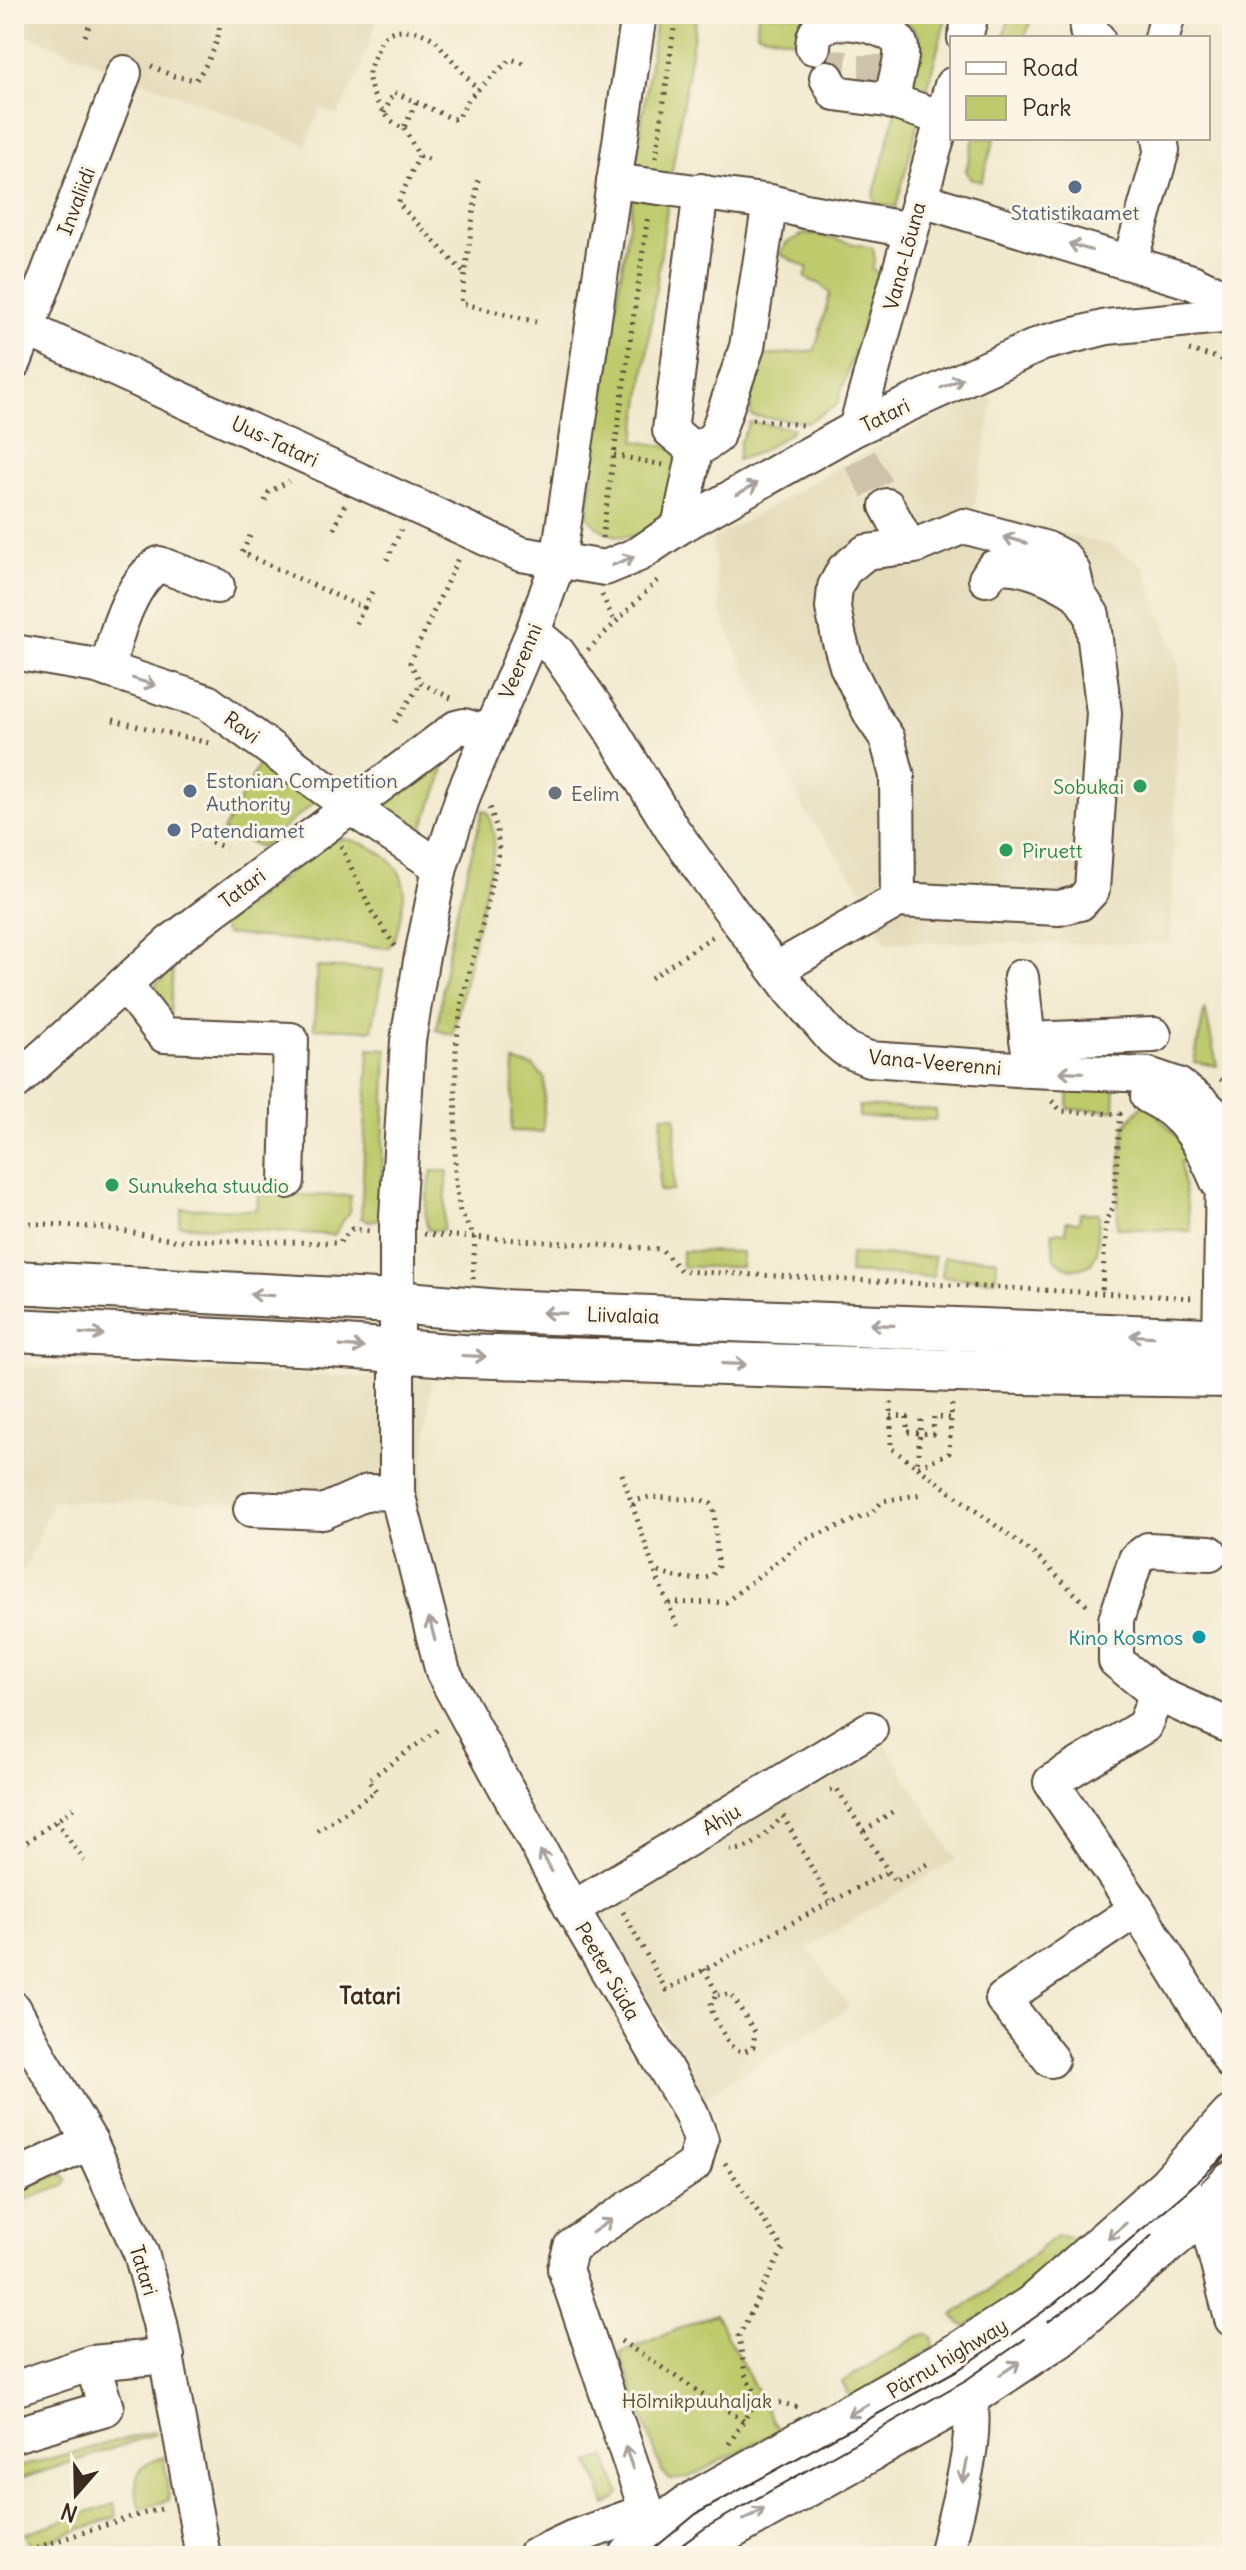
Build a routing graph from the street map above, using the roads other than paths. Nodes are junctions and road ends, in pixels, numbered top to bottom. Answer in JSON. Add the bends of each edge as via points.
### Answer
{"nodes":[{"id":1,"x":639,"y":14,"type":"edge"},
{"id":2,"x":971,"y":14,"type":"edge"},
{"id":3,"x":1092,"y":14,"type":"edge"},
{"id":4,"x":1168,"y":14,"type":"edge"},
{"id":5,"x":966,"y":36,"type":"edge"},
{"id":6,"x":1094,"y":36,"type":"edge"},
{"id":7,"x":1162,"y":36,"type":"edge"},
{"id":8,"x":856,"y":66,"type":"dead end"},
{"id":9,"x":135,"y":69,"type":"road end"},
{"id":10,"x":950,"y":92,"type":"edge"},
{"id":11,"x":943,"y":118,"type":"junction"},
{"id":12,"x":1160,"y":140,"type":"edge"},
{"id":13,"x":614,"y":181,"type":"junction"},
{"id":14,"x":701,"y":191,"type":"junction"},
{"id":15,"x":770,"y":202,"type":"junction"},
{"id":16,"x":915,"y":214,"type":"junction"},
{"id":17,"x":1130,"y":262,"type":"junction"},
{"id":18,"x":1232,"y":301,"type":"edge"},
{"id":19,"x":1232,"y":312,"type":"edge"},
{"id":20,"x":27,"y":329,"type":"junction"},
{"id":21,"x":14,"y":362,"type":"edge"},
{"id":22,"x":856,"y":428,"type":"junction"},
{"id":23,"x":693,"y":460,"type":"junction"},
{"id":24,"x":887,"y":506,"type":"tunnel mouth"},
{"id":25,"x":679,"y":527,"type":"junction"},
{"id":26,"x":909,"y":547,"type":"junction"},
{"id":27,"x":558,"y":562,"type":"junction"},
{"id":28,"x":986,"y":579,"type":"dead end"},
{"id":29,"x":217,"y":586,"type":"dead end"},
{"id":30,"x":1078,"y":594,"type":"junction"},
{"id":31,"x":533,"y":632,"type":"junction"},
{"id":32,"x":14,"y":652,"type":"edge"},
{"id":33,"x":108,"y":670,"type":"junction"},
{"id":34,"x":488,"y":733,"type":"junction"},
{"id":35,"x":350,"y":807,"type":"junction"},
{"id":36,"x":440,"y":867,"type":"junction"},
{"id":37,"x":898,"y":900,"type":"junction"},
{"id":38,"x":777,"y":969,"type":"junction"},
{"id":39,"x":1021,"y":977,"type":"dead end"},
{"id":40,"x":124,"y":984,"type":"junction"},
{"id":41,"x":1154,"y":1035,"type":"dead end"},
{"id":42,"x":1027,"y":1060,"type":"junction"},
{"id":43,"x":14,"y":1083,"type":"edge"},
{"id":44,"x":287,"y":1181,"type":"dead end"},
{"id":45,"x":14,"y":1282,"type":"edge"},
{"id":46,"x":395,"y":1302,"type":"junction"},
{"id":47,"x":14,"y":1330,"type":"edge"},
{"id":48,"x":397,"y":1351,"type":"junction"},
{"id":49,"x":1219,"y":1357,"type":"edge"},
{"id":50,"x":397,"y":1493,"type":"junction"},
{"id":51,"x":251,"y":1509,"type":"dead end"},
{"id":52,"x":1210,"y":1553,"type":"dead end"},
{"id":53,"x":1157,"y":1694,"type":"junction"},
{"id":54,"x":1232,"y":1727,"type":"edge"},
{"id":55,"x":870,"y":1729,"type":"dead end"},
{"id":56,"x":572,"y":1909,"type":"junction"},
{"id":57,"x":1137,"y":1909,"type":"junction"},
{"id":58,"x":14,"y":2009,"type":"edge"},
{"id":59,"x":1051,"y":2060,"type":"dead end"},
{"id":60,"x":1232,"y":2063,"type":"edge"},
{"id":61,"x":28,"y":2065,"type":"edge"},
{"id":62,"x":1232,"y":2117,"type":"edge"},
{"id":63,"x":90,"y":2142,"type":"junction"},
{"id":64,"x":14,"y":2178,"type":"edge"},
{"id":65,"x":1168,"y":2187,"type":"junction"},
{"id":66,"x":1218,"y":2196,"type":"edge"},
{"id":67,"x":1232,"y":2319,"type":"edge"},
{"id":68,"x":167,"y":2356,"type":"junction"},
{"id":69,"x":92,"y":2363,"type":"junction"},
{"id":70,"x":963,"y":2375,"type":"junction"},
{"id":71,"x":14,"y":2389,"type":"edge"},
{"id":72,"x":14,"y":2435,"type":"edge"},
{"id":73,"x":650,"y":2539,"type":"edge"},
{"id":74,"x":203,"y":2556,"type":"edge"},
{"id":75,"x":534,"y":2556,"type":"edge"},
{"id":76,"x":688,"y":2556,"type":"edge"},
{"id":77,"x":946,"y":2556,"type":"edge"}],
"edges":[{"from":1,"to":13,"type":"street","name":"Veerenni"},
{"from":2,"to":5,"type":"street"},
{"from":3,"to":6,"type":"street","via":[[1087,31]]},
{"from":4,"to":7,"type":"street"},
{"from":8,"to":11,"type":"street"},
{"from":9,"to":20,"type":"street","name":"Invaliidi"},
{"from":10,"to":11,"type":"street","name":"Vana-Lõuna"},
{"from":11,"to":16,"type":"street","name":"Vana-Lõuna"},
{"from":12,"to":17,"type":"street","via":[[1162,150]]},
{"from":13,"to":14,"type":"street"},
{"from":13,"to":27,"type":"street","name":"Veerenni"},
{"from":14,"to":15,"type":"street"},
{"from":14,"to":23,"type":"street","via":[[670,430]]},
{"from":15,"to":16,"type":"street","via":[[805,211]]},
{"from":15,"to":23,"type":"street","via":[[747,347],[716,437]]},
{"from":17,"to":16,"type":"street","one_way":true},
{"from":16,"to":22,"type":"street","name":"Vana-Lõuna"},
{"from":17,"to":18,"type":"street"},
{"from":22,"to":19,"type":"street","name":"Tatari","one_way":true,"via":[[1043,343],[1107,327]]},
{"from":20,"to":21,"type":"street"},
{"from":20,"to":27,"type":"street","name":"Uus-Tatari","via":[[521,554]]},
{"from":25,"to":22,"type":"street","name":"Tatari","one_way":true},
{"from":23,"to":25,"type":"street"},
{"from":24,"to":26,"type":"street"},
{"from":27,"to":25,"type":"street","name":"Tatari","one_way":true,"via":[[605,568],[639,554]]},
{"from":30,"to":26,"type":"street","one_way":true,"via":[[1064,558],[1047,549],[964,526]]},
{"from":26,"to":37,"type":"street","via":[[866,552],[844,570],[833,608],[847,666],[887,738],[897,776]]},
{"from":27,"to":31,"type":"street","name":"Veerenni"},
{"from":28,"to":30,"type":"street","via":[[993,568],[1004,565],[1055,579]]},
{"from":29,"to":33,"type":"street","via":[[159,564],[149,570],[127,606]]},
{"from":30,"to":37,"type":"street","via":[[1092,615],[1104,713],[1092,890],[1080,903],[1059,908]]},
{"from":31,"to":34,"type":"street","name":"Veerenni"},
{"from":31,"to":38,"type":"street","name":"Vana-Veerenni","via":[[558,653],[672,829]]},
{"from":32,"to":33,"type":"street","name":"Ravi"},
{"from":33,"to":35,"type":"street","name":"Ravi","one_way":true,"via":[[207,702]]},
{"from":34,"to":35,"type":"street","name":"Tatari","via":[[456,728]]},
{"from":34,"to":36,"type":"street","name":"Veerenni"},
{"from":35,"to":36,"type":"street","name":"Ravi"},
{"from":35,"to":40,"type":"street","name":"Tatari","via":[[171,942]]},
{"from":36,"to":46,"type":"street","name":"Veerenni","via":[[408,1041]]},
{"from":37,"to":38,"type":"street"},
{"from":38,"to":42,"type":"street","name":"Vana-Veerenni","via":[[825,1030],[845,1049],[869,1059]]},
{"from":39,"to":42,"type":"street"},
{"from":40,"to":43,"type":"street","name":"Tatari"},
{"from":40,"to":44,"type":"street","via":[[164,1035],[291,1040]]},
{"from":41,"to":42,"type":"street"},
{"from":49,"to":42,"type":"street","name":"Vana-Veerenni","one_way":true,"via":[[1224,1124],[1202,1103],[1163,1091],[1149,1075]]},
{"from":46,"to":45,"type":"main road","name":"Liivalaia","one_way":true},
{"from":46,"to":48,"type":"street","name":"Veerenni"},
{"from":49,"to":46,"type":"main road","name":"Liivalaia","one_way":true},
{"from":47,"to":48,"type":"main road","one_way":true},
{"from":48,"to":49,"type":"main road","one_way":true,"via":[[958,1371]]},
{"from":48,"to":50,"type":"street","name":"Peeter Süda"},
{"from":50,"to":51,"type":"street","via":[[368,1492],[323,1512]]},
{"from":56,"to":50,"type":"street","name":"Peeter Süda","one_way":true,"via":[[443,1672]]},
{"from":52,"to":53,"type":"street","via":[[1148,1550],[1136,1559],[1116,1620],[1116,1661]]},
{"from":53,"to":54,"type":"street"},
{"from":53,"to":57,"type":"street","via":[[1144,1726],[1051,1782]]},
{"from":55,"to":56,"type":"street","name":"Ahju"},
{"from":73,"to":56,"type":"street","name":"Peeter Süda","one_way":true,"via":[[565,2269],[571,2247],[694,2165],[701,2140],[691,2113]]},
{"from":57,"to":59,"type":"street","via":[[1003,1999]]},
{"from":57,"to":60,"type":"street"},
{"from":58,"to":61,"type":"street","name":"Tatari"},
{"from":61,"to":63,"type":"street","name":"Tatari"},
{"from":62,"to":65,"type":"main road","name":"Pärnu highway"},
{"from":63,"to":64,"type":"street"},
{"from":63,"to":68,"type":"street","name":"Tatari","via":[[141,2253]]},
{"from":65,"to":66,"type":"street"},
{"from":65,"to":70,"type":"main road","name":"Pärnu highway","one_way":true},
{"from":66,"to":67,"type":"street"},
{"from":70,"to":66,"type":"main road","name":"Pärnu highway","one_way":true,"via":[[1058,2336]]},
{"from":68,"to":69,"type":"street"},
{"from":68,"to":74,"type":"street","name":"Tatari"},
{"from":69,"to":71,"type":"street"},
{"from":69,"to":72,"type":"street","via":[[106,2408]]},
{"from":70,"to":73,"type":"main road","name":"Pärnu highway","one_way":true,"via":[[690,2505]]},
{"from":76,"to":70,"type":"main road","name":"Pärnu highway","one_way":true},
{"from":70,"to":77,"type":"street","one_way":true,"via":[[972,2438]]},
{"from":73,"to":75,"type":"street","via":[[572,2538]]}]}
